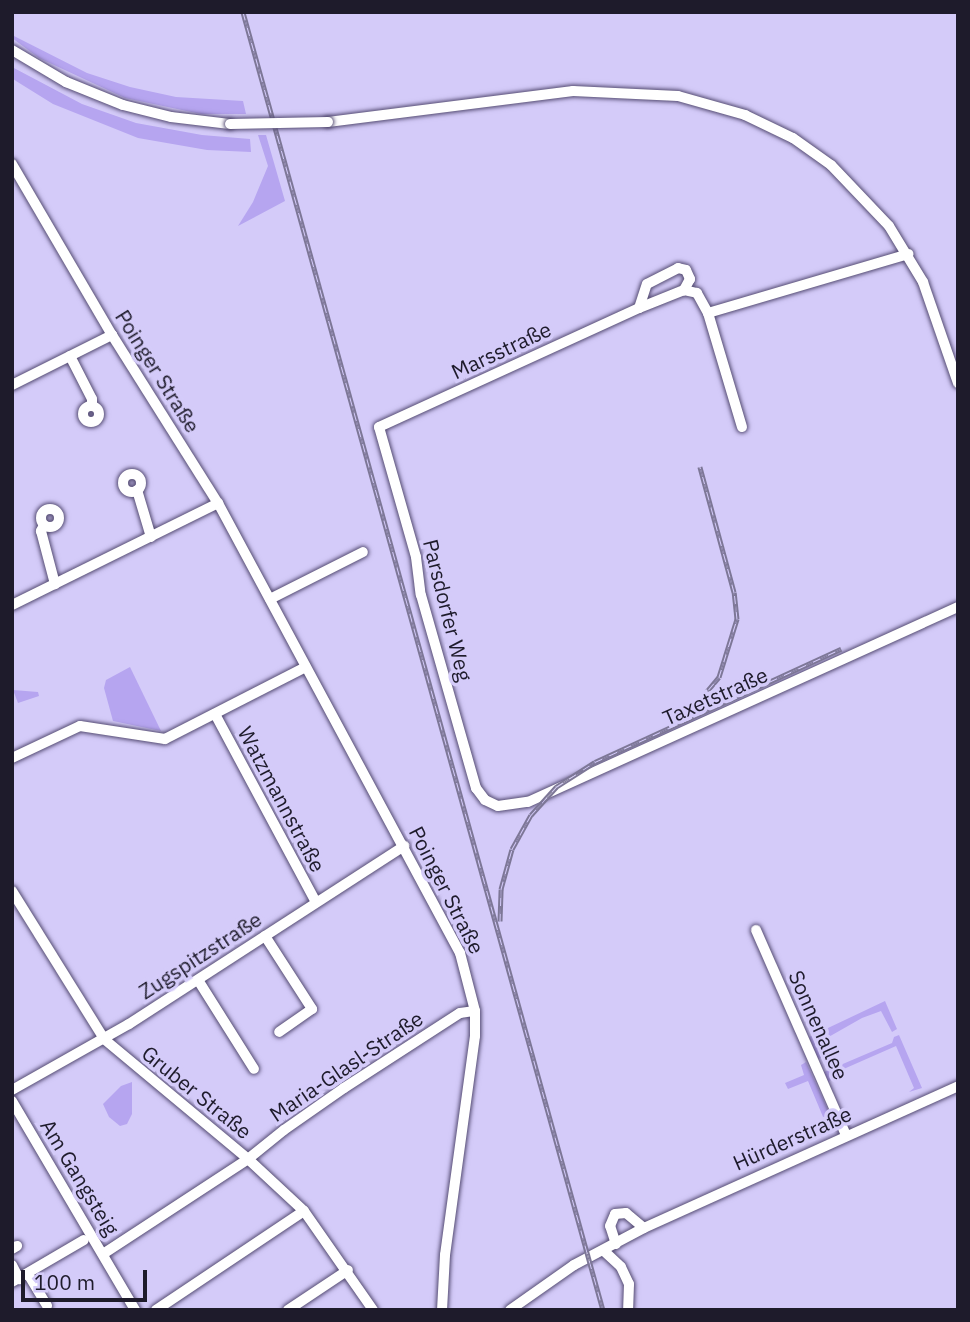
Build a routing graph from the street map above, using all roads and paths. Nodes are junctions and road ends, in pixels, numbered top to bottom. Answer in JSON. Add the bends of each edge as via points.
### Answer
{"nodes":[{"id":1,"x":12,"y":50,"type":"edge"},
{"id":2,"x":12,"y":164,"type":"edge"},
{"id":3,"x":903,"y":256,"type":"junction"},
{"id":4,"x":684,"y":290,"type":"junction"},
{"id":5,"x":639,"y":308,"type":"junction"},
{"id":6,"x":708,"y":313,"type":"junction"},
{"id":7,"x":112,"y":335,"type":"junction"},
{"id":8,"x":70,"y":356,"type":"junction"},
{"id":9,"x":958,"y":383,"type":"edge"},
{"id":10,"x":12,"y":385,"type":"edge"},
{"id":11,"x":92,"y":406,"type":"dead end"},
{"id":12,"x":379,"y":427,"type":"joint"},
{"id":13,"x":742,"y":427,"type":"dead end"},
{"id":14,"x":137,"y":490,"type":"dead end"},
{"id":15,"x":218,"y":503,"type":"junction"},
{"id":16,"x":44,"y":525,"type":"dead end"},
{"id":17,"x":151,"y":537,"type":"junction"},
{"id":18,"x":363,"y":552,"type":"dead end"},
{"id":19,"x":55,"y":584,"type":"junction"},
{"id":20,"x":270,"y":599,"type":"junction"},
{"id":21,"x":12,"y":605,"type":"edge"},
{"id":22,"x":958,"y":607,"type":"edge"},
{"id":23,"x":306,"y":667,"type":"junction"},
{"id":24,"x":215,"y":714,"type":"junction"},
{"id":25,"x":12,"y":758,"type":"edge"},
{"id":26,"x":485,"y":800,"type":"joint"},
{"id":27,"x":404,"y":846,"type":"junction"},
{"id":28,"x":12,"y":891,"type":"edge"},
{"id":29,"x":316,"y":902,"type":"junction"},
{"id":30,"x":756,"y":930,"type":"dead end"},
{"id":31,"x":265,"y":936,"type":"junction"},
{"id":32,"x":198,"y":980,"type":"junction"},
{"id":33,"x":475,"y":1011,"type":"junction"},
{"id":34,"x":279,"y":1032,"type":"dead end"},
{"id":35,"x":104,"y":1039,"type":"junction"},
{"id":36,"x":254,"y":1069,"type":"dead end"},
{"id":37,"x":958,"y":1086,"type":"edge"},
{"id":38,"x":12,"y":1090,"type":"edge"},
{"id":39,"x":12,"y":1101,"type":"edge"},
{"id":40,"x":846,"y":1135,"type":"junction"},
{"id":41,"x":248,"y":1159,"type":"junction"},
{"id":42,"x":303,"y":1211,"type":"junction"},
{"id":43,"x":643,"y":1228,"type":"junction"},
{"id":44,"x":84,"y":1240,"type":"dead end"},
{"id":45,"x":616,"y":1244,"type":"junction"},
{"id":46,"x":604,"y":1251,"type":"junction"},
{"id":47,"x":103,"y":1254,"type":"junction"},
{"id":48,"x":12,"y":1265,"type":"edge"},
{"id":49,"x":348,"y":1270,"type":"junction"},
{"id":50,"x":20,"y":1278,"type":"edge"},
{"id":51,"x":47,"y":1306,"type":"dead end"},
{"id":52,"x":135,"y":1310,"type":"edge"},
{"id":53,"x":156,"y":1310,"type":"edge"},
{"id":54,"x":288,"y":1310,"type":"edge"},
{"id":55,"x":373,"y":1310,"type":"edge"},
{"id":56,"x":442,"y":1310,"type":"edge"},
{"id":57,"x":510,"y":1310,"type":"edge"},
{"id":58,"x":628,"y":1310,"type":"edge"}],
"edges":[{"from":1,"to":3,"type":"street","bridge":true,"via":[[66,82],[123,105],[230,124],[328,122],[573,91],[645,92],[699,100],[770,125],[814,152],[871,203]]},
{"from":2,"to":7,"type":"street","name":"Poinger Straße"},
{"from":3,"to":6,"type":"street"},
{"from":3,"to":9,"type":"street","via":[[935,310]]},
{"from":4,"to":5,"type":"street","name":"Marsstraße"},
{"from":4,"to":5,"type":"street","via":[[690,279],[686,270],[678,268],[647,284]]},
{"from":4,"to":6,"type":"street","via":[[697,293]]},
{"from":5,"to":12,"type":"street","name":"Marsstraße"},
{"from":6,"to":13,"type":"street"},
{"from":7,"to":8,"type":"street"},
{"from":7,"to":15,"type":"street","name":"Poinger Straße"},
{"from":8,"to":10,"type":"street"},
{"from":8,"to":11,"type":"street"},
{"from":12,"to":26,"type":"street","name":"Parsdorfer Weg","via":[[421,595],[476,788]]},
{"from":14,"to":17,"type":"street"},
{"from":15,"to":17,"type":"street"},
{"from":15,"to":20,"type":"street","name":"Poinger Straße"},
{"from":16,"to":19,"type":"street","via":[[41,531]]},
{"from":17,"to":19,"type":"street"},
{"from":18,"to":20,"type":"street"},
{"from":19,"to":21,"type":"street"},
{"from":20,"to":23,"type":"street","name":"Poinger Straße"},
{"from":22,"to":26,"type":"street","name":"Taxetstraße","via":[[528,803],[498,806]]},
{"from":23,"to":24,"type":"street"},
{"from":23,"to":27,"type":"street","name":"Poinger Straße"},
{"from":24,"to":25,"type":"street","via":[[165,739],[80,726]]},
{"from":24,"to":29,"type":"street","name":"Watzmannstraße"},
{"from":27,"to":29,"type":"street","name":"Zugspitzstraße"},
{"from":27,"to":33,"type":"street","name":"Poinger Straße","via":[[460,953]]},
{"from":28,"to":35,"type":"street","name":"Gruber Straße"},
{"from":29,"to":31,"type":"street","name":"Zugspitzstraße"},
{"from":30,"to":40,"type":"street","name":"Sonnenallee"},
{"from":31,"to":32,"type":"street","name":"Zugspitzstraße"},
{"from":31,"to":34,"type":"street","via":[[312,1009]]},
{"from":32,"to":35,"type":"street","name":"Zugspitzstraße"},
{"from":32,"to":36,"type":"street"},
{"from":33,"to":41,"type":"street","name":"Maria-Glasl-Straße","via":[[460,1013]]},
{"from":33,"to":56,"type":"street","name":"Poinger Straße","via":[[474,1062],[447,1242]]},
{"from":35,"to":38,"type":"street","name":"Zugspitzstraße"},
{"from":35,"to":41,"type":"street","name":"Gruber Straße"},
{"from":37,"to":40,"type":"street","name":"Hürderstraße"},
{"from":39,"to":47,"type":"street","name":"Am Gangsteig"},
{"from":40,"to":43,"type":"street","name":"Hürderstraße"},
{"from":41,"to":42,"type":"street","name":"Gruber Straße"},
{"from":41,"to":47,"type":"street","name":"Maria-Glasl-Straße"},
{"from":42,"to":49,"type":"street","name":"Gruber Straße"},
{"from":42,"to":53,"type":"street"},
{"from":43,"to":45,"type":"street","name":"Hürderstraße"},
{"from":43,"to":45,"type":"street","via":[[626,1213],[615,1214],[610,1226]]},
{"from":44,"to":50,"type":"street"},
{"from":45,"to":46,"type":"street","name":"Hürderstraße"},
{"from":46,"to":57,"type":"street","name":"Hürderstraße","via":[[574,1265]]},
{"from":46,"to":58,"type":"street","via":[[621,1266],[629,1284]]},
{"from":47,"to":52,"type":"street","name":"Am Gangsteig"},
{"from":48,"to":50,"type":"street"},
{"from":49,"to":54,"type":"street"},
{"from":49,"to":55,"type":"street","name":"Gruber Straße"},
{"from":50,"to":51,"type":"street"}]}
